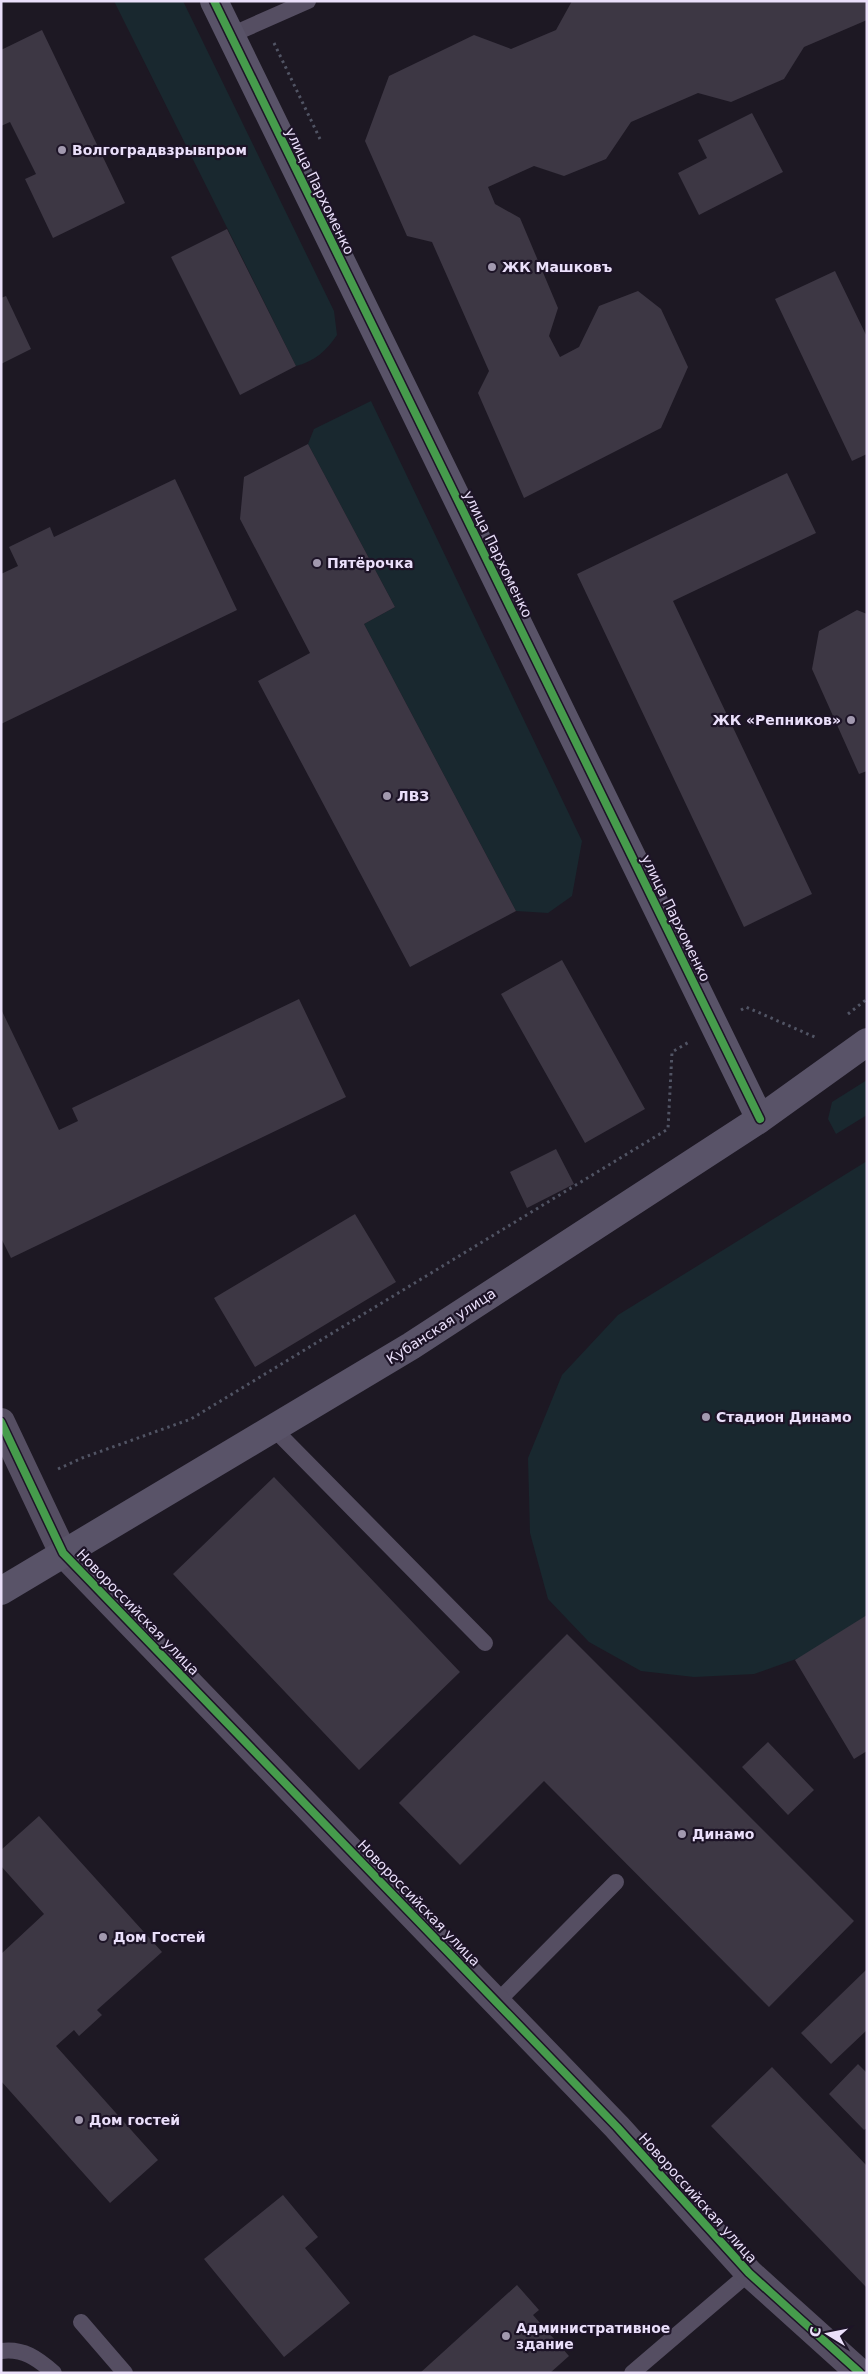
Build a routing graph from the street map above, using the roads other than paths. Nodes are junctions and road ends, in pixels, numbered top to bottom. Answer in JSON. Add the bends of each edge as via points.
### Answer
{"nodes":[{"id":1,"x":214,"y":1,"type":"edge"},
{"id":2,"x":308,"y":1,"type":"edge"},
{"id":3,"x":231,"y":35,"type":"junction"},
{"id":4,"x":867,"y":1042,"type":"edge"},
{"id":5,"x":760,"y":1118,"type":"junction"},
{"id":6,"x":1,"y":1422,"type":"edge"},
{"id":7,"x":273,"y":1428,"type":"junction"},
{"id":8,"x":63,"y":1553,"type":"junction"},
{"id":9,"x":1,"y":1590,"type":"edge"},
{"id":10,"x":485,"y":1643,"type":"dead end"},
{"id":11,"x":616,"y":1882,"type":"dead end"},
{"id":12,"x":497,"y":2002,"type":"junction"},
{"id":13,"x":749,"y":2273,"type":"junction"},
{"id":14,"x":81,"y":2322,"type":"dead end"},
{"id":15,"x":1,"y":2351,"type":"edge"},
{"id":16,"x":54,"y":2373,"type":"edge"},
{"id":17,"x":125,"y":2373,"type":"edge"},
{"id":18,"x":632,"y":2373,"type":"edge"},
{"id":19,"x":860,"y":2373,"type":"edge"}],
"edges":[{"from":1,"to":3,"type":"street","name":"улица Пархоменко"},
{"from":2,"to":3,"type":"lane"},
{"from":3,"to":5,"type":"street","name":"улица Пархоменко"},
{"from":4,"to":5,"type":"street","name":"Кубанская улица"},
{"from":5,"to":7,"type":"street","name":"Кубанская улица","via":[[411,1346]]},
{"from":6,"to":8,"type":"street","name":"Новороссийская улица"},
{"from":7,"to":8,"type":"street","name":"Кубанская улица"},
{"from":7,"to":10,"type":"lane"},
{"from":8,"to":9,"type":"street","name":"Кубанская улица"},
{"from":8,"to":12,"type":"street","name":"Новороссийская улица"},
{"from":11,"to":12,"type":"lane"},
{"from":12,"to":13,"type":"street","name":"Новороссийская улица","via":[[617,2127]]},
{"from":13,"to":18,"type":"lane"},
{"from":13,"to":19,"type":"street","name":"Новороссийская улица"},
{"from":14,"to":17,"type":"lane"},
{"from":15,"to":16,"type":"lane","via":[[17,2349]]}]}
